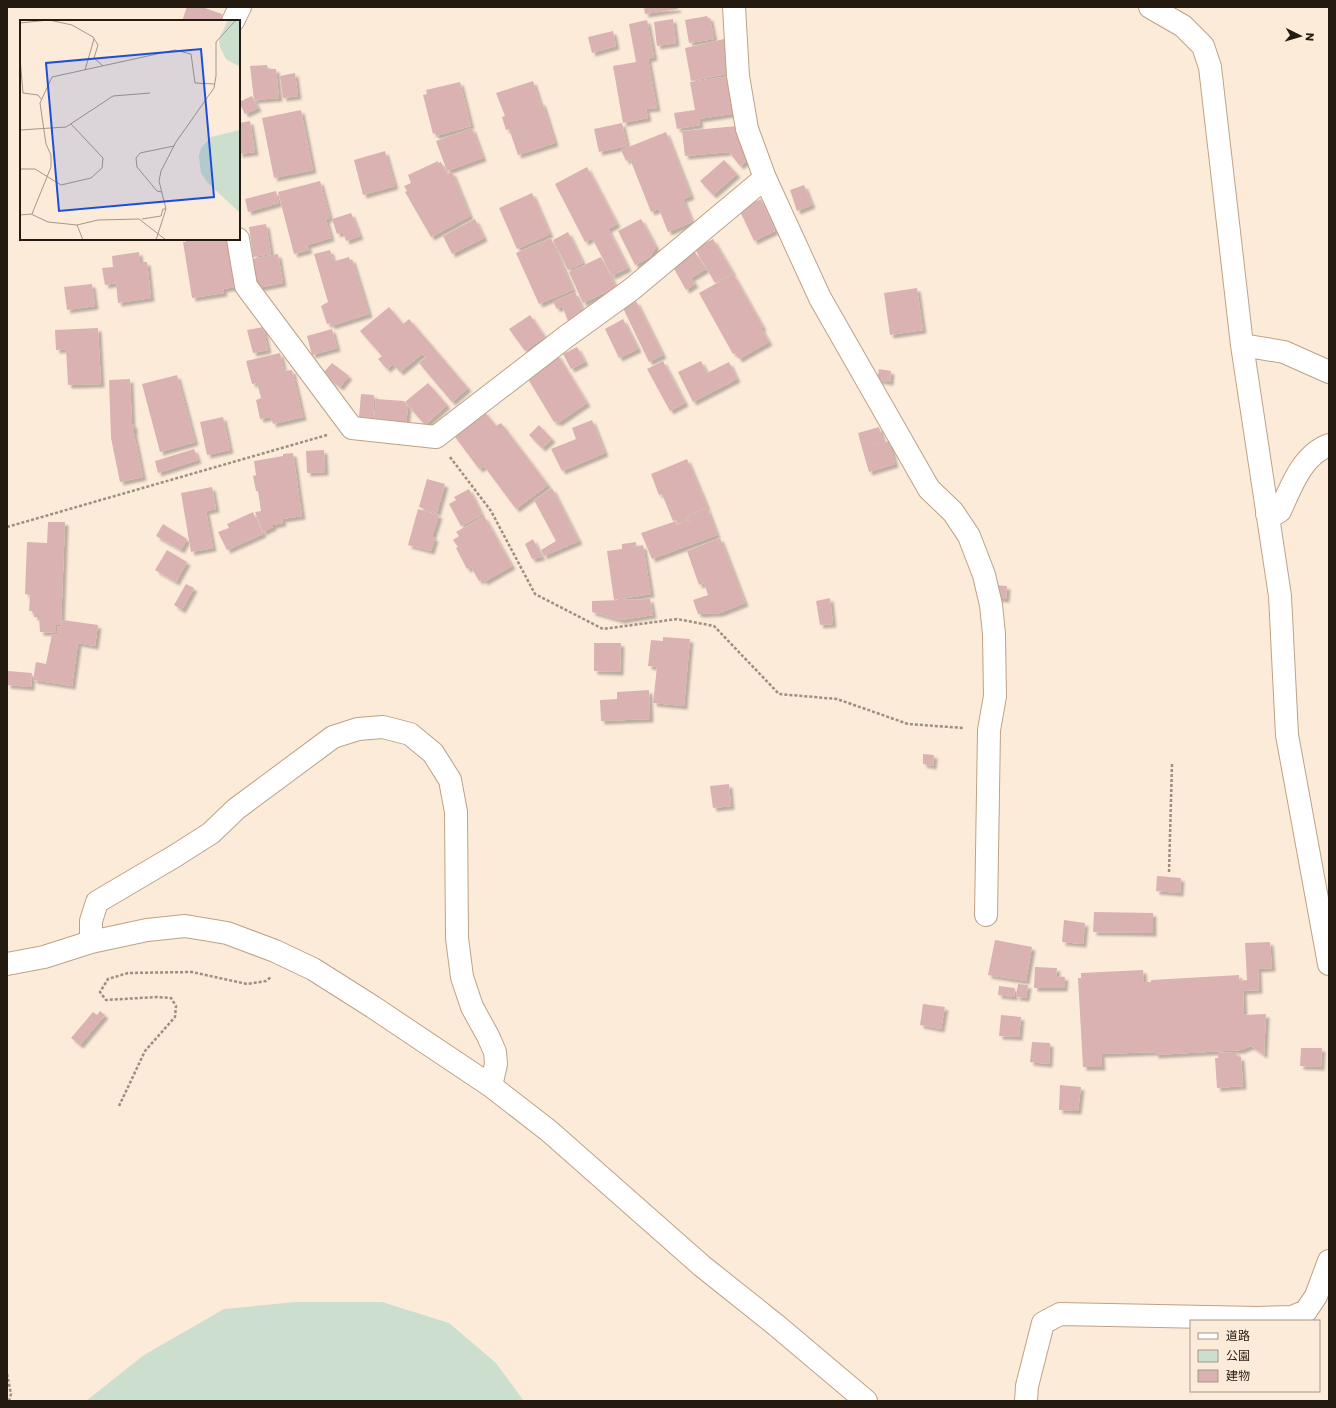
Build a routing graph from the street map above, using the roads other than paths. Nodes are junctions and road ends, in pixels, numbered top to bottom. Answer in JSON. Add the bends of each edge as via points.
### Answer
{"nodes":[{"id":1,"x":240,"y":7,"type":"edge"},
{"id":2,"x":734,"y":7,"type":"edge"},
{"id":3,"x":1150,"y":7,"type":"edge"},
{"id":4,"x":234,"y":20,"type":"edge"},
{"id":5,"x":765,"y":178,"type":"junction"},
{"id":6,"x":238,"y":240,"type":"edge"},
{"id":7,"x":1242,"y":345,"type":"junction"},
{"id":8,"x":1329,"y":372,"type":"edge"},
{"id":9,"x":1329,"y":445,"type":"edge"},
{"id":10,"x":1268,"y":514,"type":"junction"},
{"id":11,"x":986,"y":915,"type":"dead end"},
{"id":12,"x":91,"y":942,"type":"junction"},
{"id":13,"x":7,"y":964,"type":"edge"},
{"id":14,"x":1329,"y":964,"type":"edge"},
{"id":15,"x":491,"y":1086,"type":"junction"},
{"id":16,"x":1329,"y":1261,"type":"edge"},
{"id":17,"x":866,"y":1401,"type":"edge"},
{"id":18,"x":1026,"y":1401,"type":"edge"}],
"edges":[{"from":1,"to":4,"type":"street"},
{"from":2,"to":5,"type":"street","via":[[738,76],[747,129]]},
{"from":3,"to":7,"type":"street","via":[[1183,26],[1203,46],[1210,67]]},
{"from":5,"to":6,"type":"street","via":[[632,289],[436,437],[352,428],[246,286]]},
{"from":5,"to":11,"type":"street","via":[[820,298],[929,489],[953,512],[969,536],[984,575],[994,634],[995,696],[989,730]]},
{"from":7,"to":8,"type":"street","via":[[1284,352]]},
{"from":7,"to":10,"type":"street"},
{"from":9,"to":10,"type":"street","via":[[1311,457],[1299,471],[1280,511]]},
{"from":10,"to":14,"type":"street","via":[[1280,596],[1287,735]]},
{"from":12,"to":13,"type":"street","via":[[44,957]]},
{"from":12,"to":15,"type":"street","via":[[147,930],[185,926],[227,933],[275,951],[312,969]]},
{"from":12,"to":15,"type":"street","via":[[91,921],[97,902],[210,833],[236,810],[333,737],[358,729],[383,727],[410,734],[433,753],[450,780],[456,812],[457,938],[462,977],[472,1007],[495,1052],[496,1064]]},
{"from":15,"to":17,"type":"street","via":[[549,1131],[702,1266]]},
{"from":16,"to":18,"type":"street","via":[[1313,1301],[1306,1311],[1292,1317],[1060,1314],[1043,1323],[1027,1386]]}]}
